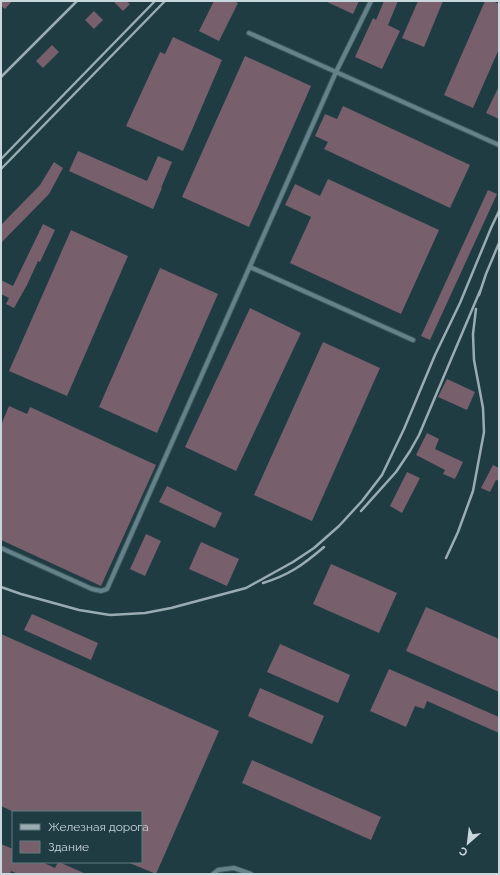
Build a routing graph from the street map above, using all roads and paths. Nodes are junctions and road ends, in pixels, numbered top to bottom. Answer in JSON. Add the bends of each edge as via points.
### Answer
{"nodes":[{"id":1,"x":371,"y":1,"type":"edge"},
{"id":2,"x":249,"y":33,"type":"dead end"},
{"id":3,"x":336,"y":72,"type":"junction"},
{"id":4,"x":499,"y":145,"type":"edge"},
{"id":5,"x":250,"y":267,"type":"junction"},
{"id":6,"x":412,"y":340,"type":"dead end"},
{"id":7,"x":1,"y":548,"type":"edge"},
{"id":8,"x":213,"y":874,"type":"edge"},
{"id":9,"x":251,"y":874,"type":"edge"}],
"edges":[{"from":1,"to":3,"type":"lane"},
{"from":2,"to":3,"type":"lane"},
{"from":3,"to":4,"type":"lane"},
{"from":3,"to":5,"type":"lane"},
{"from":5,"to":6,"type":"lane"},
{"from":5,"to":7,"type":"lane","via":[[107,589],[92,589]]},
{"from":8,"to":9,"type":"lane","via":[[218,870],[234,868]]}]}
